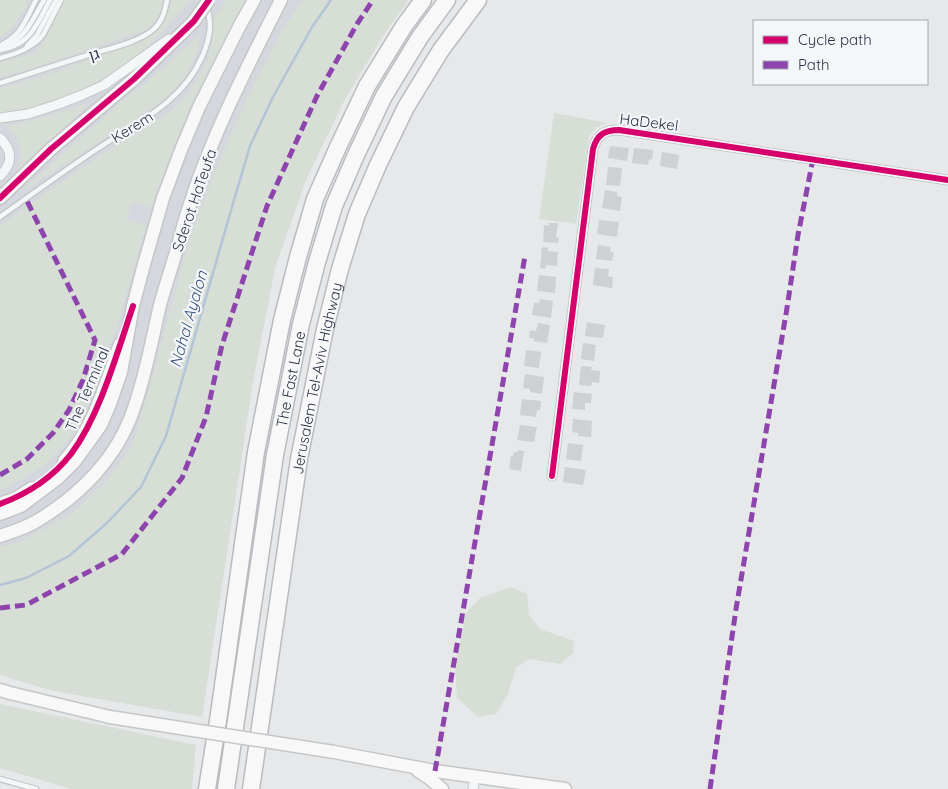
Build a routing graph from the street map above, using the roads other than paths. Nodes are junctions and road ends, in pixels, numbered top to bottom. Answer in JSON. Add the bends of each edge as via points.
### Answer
{"nodes":[{"id":1,"x":36,"y":0,"type":"edge"},
{"id":2,"x":44,"y":0,"type":"edge"},
{"id":3,"x":50,"y":0,"type":"edge"},
{"id":4,"x":56,"y":0,"type":"edge"},
{"id":5,"x":61,"y":0,"type":"edge"},
{"id":6,"x":167,"y":0,"type":"edge"},
{"id":7,"x":204,"y":0,"type":"edge"},
{"id":8,"x":209,"y":0,"type":"edge"},
{"id":9,"x":254,"y":0,"type":"edge"},
{"id":10,"x":281,"y":0,"type":"edge"},
{"id":11,"x":288,"y":0,"type":"edge"},
{"id":12,"x":423,"y":0,"type":"edge"},
{"id":13,"x":447,"y":0,"type":"edge"},
{"id":14,"x":478,"y":0,"type":"edge"},
{"id":15,"x":187,"y":27,"type":"junction"},
{"id":16,"x":20,"y":31,"type":"junction"},
{"id":17,"x":262,"y":37,"type":"junction"},
{"id":18,"x":18,"y":40,"type":"junction"},
{"id":19,"x":0,"y":49,"type":"edge"},
{"id":20,"x":10,"y":49,"type":"junction"},
{"id":21,"x":22,"y":50,"type":"junction"},
{"id":22,"x":0,"y":58,"type":"edge"},
{"id":23,"x":0,"y":83,"type":"edge"},
{"id":24,"x":0,"y":118,"type":"edge"},
{"id":25,"x":0,"y":138,"type":"edge"},
{"id":26,"x":51,"y":149,"type":"junction"},
{"id":27,"x":3,"y":173,"type":"edge"},
{"id":28,"x":948,"y":180,"type":"edge"},
{"id":29,"x":0,"y":190,"type":"edge"},
{"id":30,"x":0,"y":198,"type":"edge"},
{"id":31,"x":0,"y":217,"type":"edge"},
{"id":32,"x":133,"y":306,"type":"junction"},
{"id":33,"x":552,"y":476,"type":"dead end"},
{"id":34,"x":0,"y":504,"type":"edge"},
{"id":35,"x":0,"y":514,"type":"edge"},
{"id":36,"x":0,"y":536,"type":"edge"},
{"id":37,"x":0,"y":690,"type":"edge"},
{"id":38,"x":406,"y":765,"type":"junction"},
{"id":39,"x":0,"y":779,"type":"edge"},
{"id":40,"x":474,"y":783,"type":"edge"},
{"id":41,"x":36,"y":789,"type":"edge"},
{"id":42,"x":207,"y":789,"type":"edge"},
{"id":43,"x":226,"y":789,"type":"edge"},
{"id":44,"x":251,"y":789,"type":"edge"},
{"id":45,"x":442,"y":789,"type":"edge"},
{"id":46,"x":565,"y":789,"type":"edge"}],
"edges":[{"from":1,"to":16,"type":"lane"},
{"from":2,"to":18,"type":"lane","via":[[28,30]]},
{"from":3,"to":20,"type":"lane","via":[[28,37]]},
{"from":4,"to":21,"type":"lane","via":[[36,35]]},
{"from":5,"to":21,"type":"lane","via":[[43,35]]},
{"from":6,"to":23,"type":"lane","name":"גן","via":[[163,18],[142,36]]},
{"from":7,"to":31,"type":"lane","name":"Kerem","via":[[210,28],[206,49],[197,70],[180,90],[160,109],[97,148]]},
{"from":8,"to":15,"type":"main road","bridge":true},
{"from":9,"to":32,"type":"main road","name":"Sderot HaTeufa","via":[[199,106],[181,150],[163,198]]},
{"from":10,"to":17,"type":"main road","name":"Sderot HaTeufa"},
{"from":11,"to":17,"type":"street"},
{"from":12,"to":42,"type":"highway","via":[[367,86],[316,199],[298,257],[256,452]]},
{"from":13,"to":43,"type":"highway","name":"The Fast Lane","via":[[420,36],[384,96],[334,206],[317,262],[275,455]]},
{"from":14,"to":44,"type":"highway","name":"Jerusalem Tel-Aviv Highway","via":[[441,50],[406,107],[357,214],[340,269],[299,459]]},
{"from":15,"to":24,"type":"street","via":[[104,85],[28,114]]},
{"from":15,"to":26,"type":"main road","via":[[134,79]]},
{"from":16,"to":18,"type":"lane"},
{"from":16,"to":19,"type":"lane"},
{"from":17,"to":36,"type":"main road","name":"Sderot HaTeufa","via":[[224,118],[189,206],[142,382],[124,433],[95,475],[78,492],[34,523]]},
{"from":18,"to":19,"type":"lane"},
{"from":18,"to":20,"type":"lane"},
{"from":19,"to":20,"type":"lane"},
{"from":21,"to":22,"type":"lane"},
{"from":25,"to":27,"type":"street","via":[[8,148],[10,158]]},
{"from":26,"to":29,"type":"street"},
{"from":26,"to":30,"type":"main road"},
{"from":28,"to":33,"type":"street","name":"HaDekel","via":[[619,130],[604,132],[593,149]]},
{"from":32,"to":34,"type":"main road","name":"The Terminal","via":[[102,395],[70,454],[35,487]]},
{"from":32,"to":35,"type":"main road","via":[[121,372],[102,425],[58,478],[21,506]]},
{"from":37,"to":38,"type":"main road","bridge":true,"via":[[110,716]]},
{"from":38,"to":40,"type":"main road"},
{"from":38,"to":45,"type":"main road"},
{"from":39,"to":41,"type":"lane"},
{"from":40,"to":46,"type":"main road"}]}
